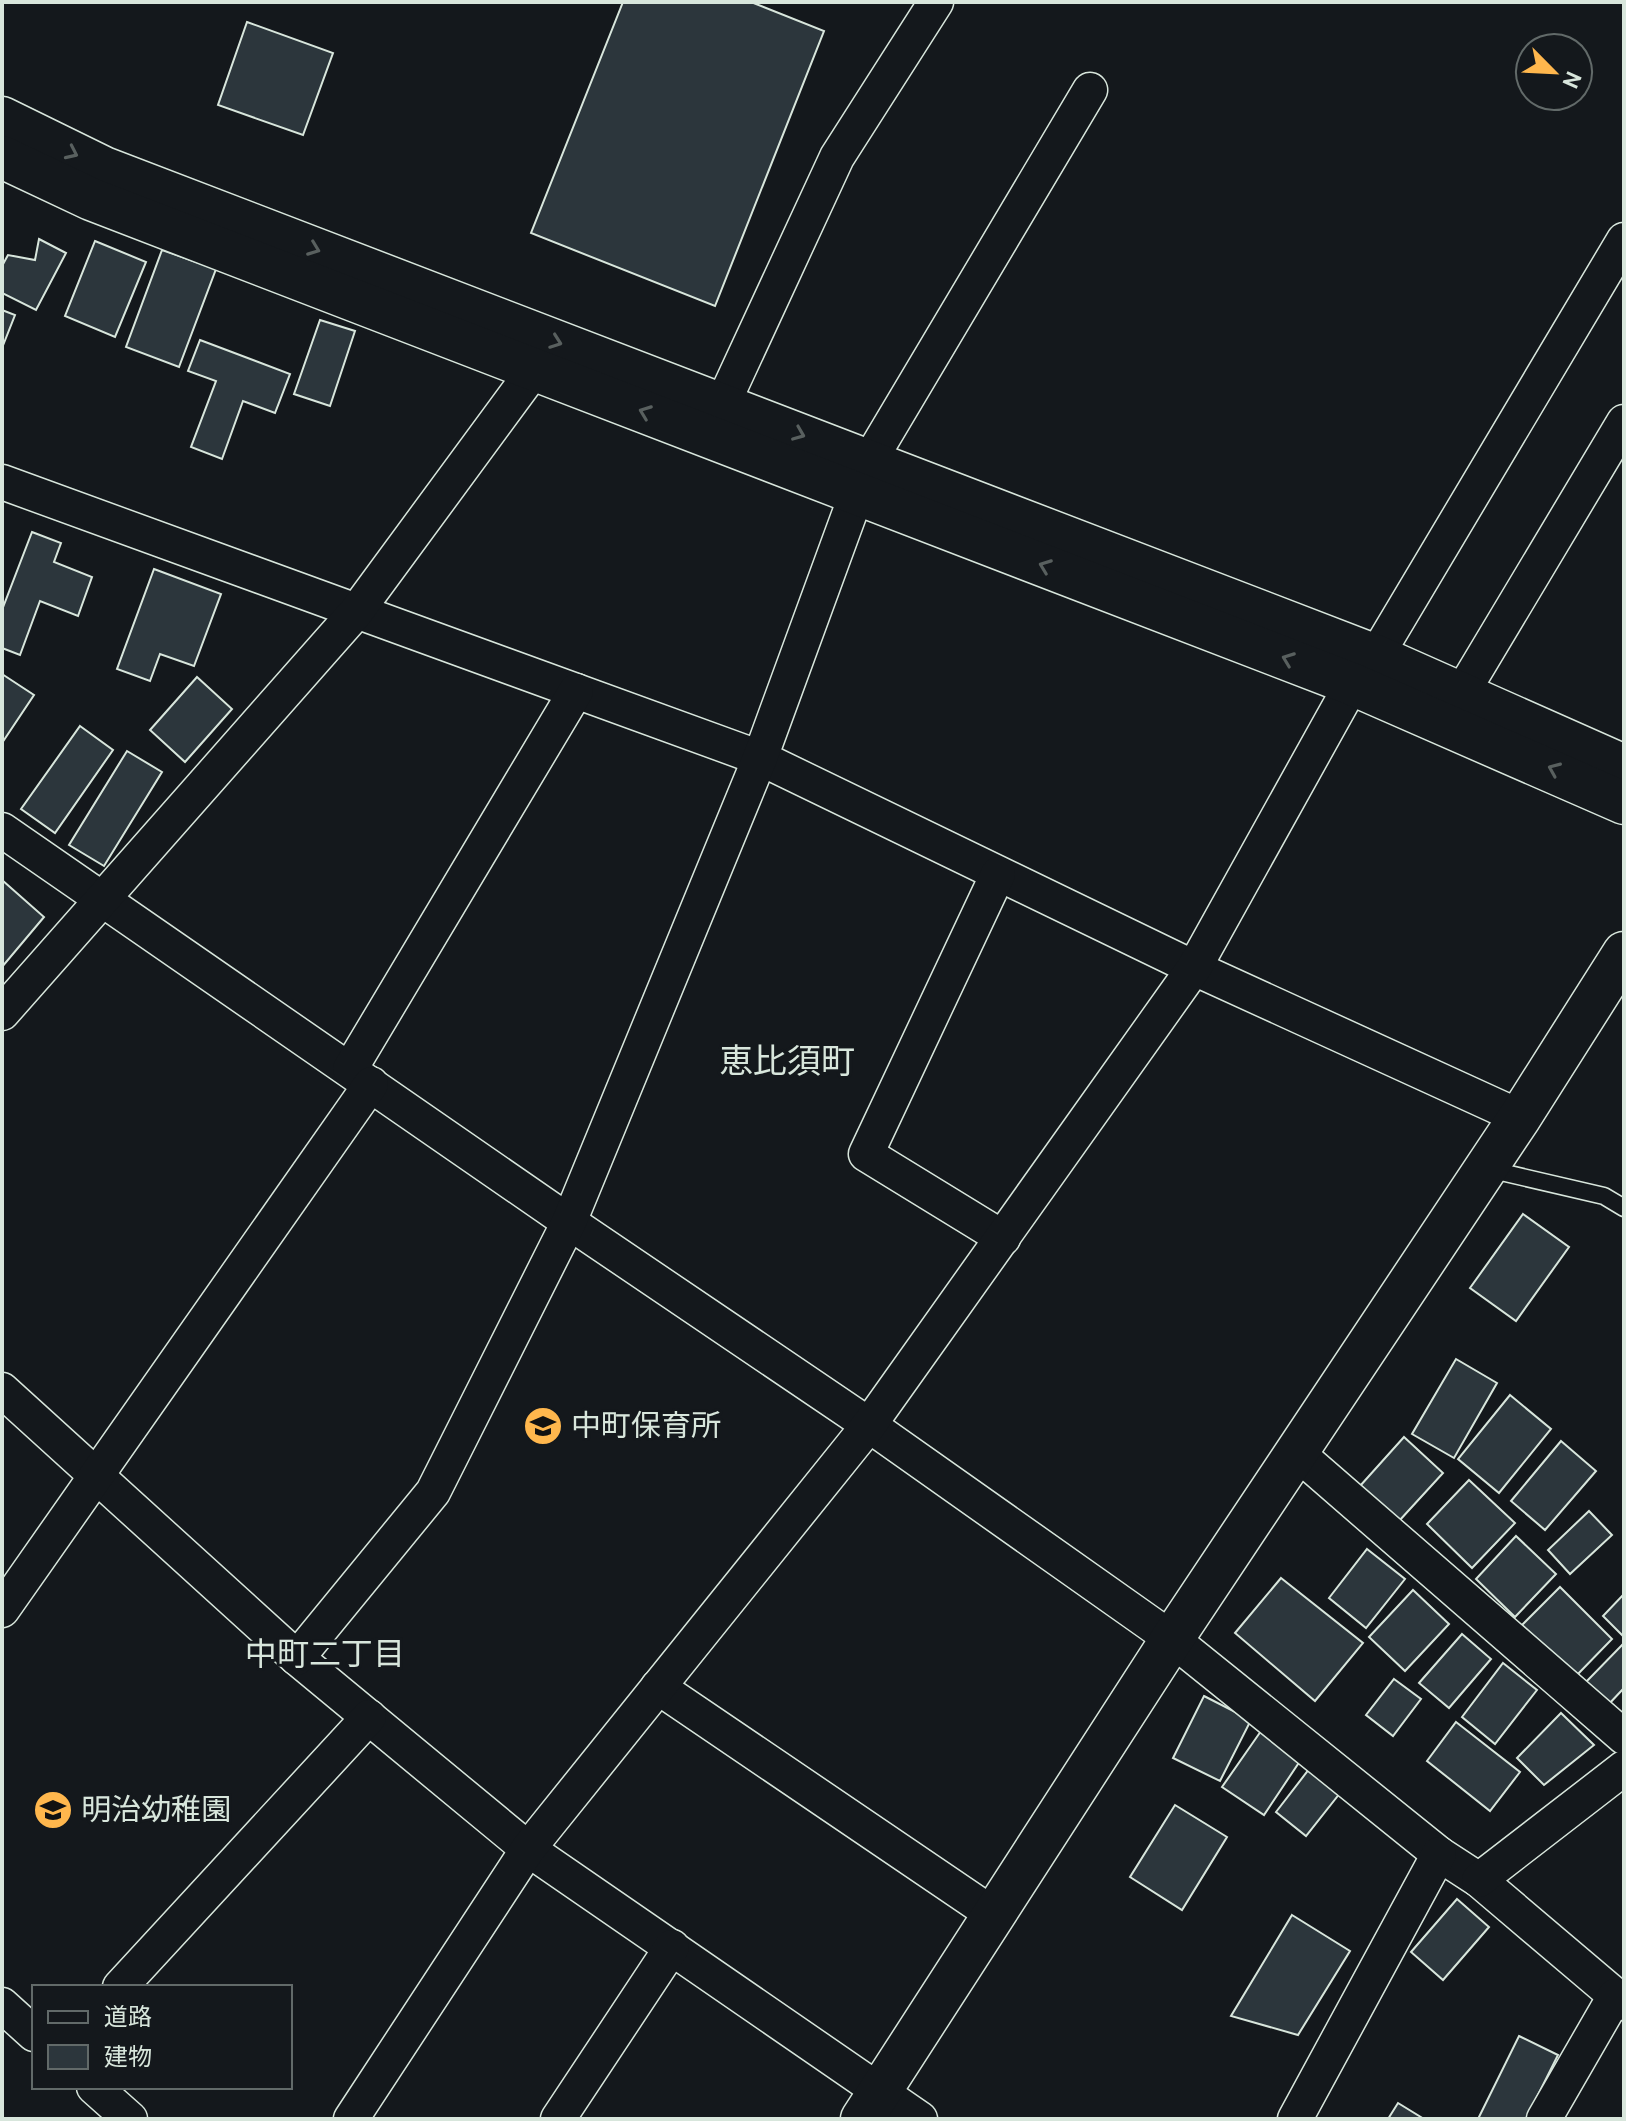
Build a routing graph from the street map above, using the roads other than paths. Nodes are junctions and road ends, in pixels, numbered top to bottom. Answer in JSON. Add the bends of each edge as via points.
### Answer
{"nodes":[{"id":1,"x":936,"y":2,"type":"edge"},
{"id":2,"x":1090,"y":90,"type":"dead end"},
{"id":3,"x":2,"y":118,"type":"edge"},
{"id":4,"x":2,"y":157,"type":"edge"},
{"id":5,"x":1624,"y":240,"type":"edge"},
{"id":6,"x":534,"y":370,"type":"junction"},
{"id":7,"x":716,"y":420,"type":"junction"},
{"id":8,"x":1624,"y":422,"type":"edge"},
{"id":9,"x":862,"y":479,"type":"junction"},
{"id":10,"x":2,"y":482,"type":"edge"},
{"id":11,"x":356,"y":612,"type":"junction"},
{"id":12,"x":1364,"y":670,"type":"junction"},
{"id":13,"x":576,"y":691,"type":"junction"},
{"id":14,"x":1452,"y":708,"type":"junction"},
{"id":15,"x":760,"y":758,"type":"junction"},
{"id":16,"x":1624,"y":766,"type":"edge"},
{"id":17,"x":1624,"y":803,"type":"edge"},
{"id":18,"x":2,"y":830,"type":"edge"},
{"id":19,"x":998,"y":874,"type":"junction"},
{"id":20,"x":102,"y":897,"type":"junction"},
{"id":21,"x":1624,"y":953,"type":"edge"},
{"id":22,"x":1194,"y":968,"type":"junction"},
{"id":23,"x":2,"y":1013,"type":"edge"},
{"id":24,"x":361,"y":1077,"type":"junction"},
{"id":25,"x":1520,"y":1117,"type":"junction"},
{"id":26,"x":1486,"y":1168,"type":"junction"},
{"id":27,"x":1624,"y":1208,"type":"edge"},
{"id":28,"x":569,"y":1222,"type":"junction"},
{"id":29,"x":1003,"y":1238,"type":"junction"},
{"id":30,"x":2,"y":1390,"type":"edge"},
{"id":31,"x":869,"y":1425,"type":"junction"},
{"id":32,"x":1296,"y":1452,"type":"junction"},
{"id":33,"x":97,"y":1476,"type":"junction"},
{"id":34,"x":2,"y":1610,"type":"edge"},
{"id":35,"x":1172,"y":1639,"type":"junction"},
{"id":36,"x":297,"y":1658,"type":"junction"},
{"id":37,"x":658,"y":1687,"type":"junction"},
{"id":38,"x":369,"y":1717,"type":"junction"},
{"id":39,"x":1624,"y":1737,"type":"edge"},
{"id":40,"x":1624,"y":1768,"type":"edge"},
{"id":41,"x":528,"y":1849,"type":"junction"},
{"id":42,"x":1439,"y":1854,"type":"junction"},
{"id":43,"x":1479,"y":1880,"type":"junction"},
{"id":44,"x":994,"y":1915,"type":"junction"},
{"id":45,"x":672,"y":1947,"type":"junction"},
{"id":46,"x":122,"y":1985,"type":"edge"},
{"id":47,"x":1619,"y":2000,"type":"edge"},
{"id":48,"x":2,"y":2005,"type":"edge"},
{"id":49,"x":32,"y":2032,"type":"edge"},
{"id":50,"x":96,"y":2089,"type":"edge"},
{"id":51,"x":871,"y":2105,"type":"edge"},
{"id":52,"x":130,"y":2119,"type":"edge"},
{"id":53,"x":351,"y":2119,"type":"edge"},
{"id":54,"x":558,"y":2119,"type":"edge"},
{"id":55,"x":920,"y":2119,"type":"edge"},
{"id":56,"x":1295,"y":2119,"type":"edge"},
{"id":57,"x":1544,"y":2119,"type":"edge"}],
"edges":[{"from":1,"to":7,"type":"street","via":[[837,157]]},
{"from":2,"to":9,"type":"street"},
{"from":3,"to":7,"type":"street","one_way":true,"via":[[104,168]]},
{"from":4,"to":6,"type":"street","via":[[91,199]]},
{"from":5,"to":12,"type":"street"},
{"from":7,"to":6,"type":"street","one_way":true},
{"from":6,"to":11,"type":"street"},
{"from":7,"to":9,"type":"street"},
{"from":8,"to":14,"type":"street"},
{"from":9,"to":12,"type":"street"},
{"from":9,"to":15,"type":"street"},
{"from":10,"to":11,"type":"street"},
{"from":11,"to":13,"type":"street"},
{"from":11,"to":20,"type":"street"},
{"from":12,"to":14,"type":"street"},
{"from":12,"to":22,"type":"street"},
{"from":13,"to":15,"type":"street"},
{"from":13,"to":24,"type":"street"},
{"from":14,"to":16,"type":"street"},
{"from":17,"to":14,"type":"street","one_way":true},
{"from":15,"to":19,"type":"street"},
{"from":15,"to":28,"type":"street"},
{"from":18,"to":20,"type":"street"},
{"from":19,"to":22,"type":"street"},
{"from":19,"to":29,"type":"street","via":[[866,1154]]},
{"from":20,"to":23,"type":"street"},
{"from":20,"to":24,"type":"street"},
{"from":21,"to":25,"type":"street"},
{"from":22,"to":25,"type":"street"},
{"from":22,"to":29,"type":"street"},
{"from":24,"to":28,"type":"street"},
{"from":24,"to":33,"type":"street"},
{"from":25,"to":26,"type":"street"},
{"from":26,"to":27,"type":"lane","via":[[1604,1196]]},
{"from":26,"to":32,"type":"street"},
{"from":28,"to":31,"type":"street"},
{"from":28,"to":36,"type":"street","via":[[433,1492]]},
{"from":29,"to":31,"type":"street"},
{"from":30,"to":33,"type":"street"},
{"from":31,"to":35,"type":"street"},
{"from":31,"to":37,"type":"street"},
{"from":32,"to":35,"type":"street"},
{"from":32,"to":39,"type":"street"},
{"from":33,"to":34,"type":"street"},
{"from":33,"to":36,"type":"street"},
{"from":35,"to":42,"type":"street"},
{"from":35,"to":44,"type":"street"},
{"from":36,"to":38,"type":"street"},
{"from":37,"to":41,"type":"street"},
{"from":37,"to":44,"type":"street"},
{"from":38,"to":41,"type":"street"},
{"from":38,"to":46,"type":"street"},
{"from":40,"to":43,"type":"street"},
{"from":41,"to":45,"type":"street"},
{"from":41,"to":53,"type":"street"},
{"from":42,"to":43,"type":"street"},
{"from":42,"to":56,"type":"street"},
{"from":43,"to":47,"type":"street"},
{"from":44,"to":51,"type":"street"},
{"from":45,"to":51,"type":"street"},
{"from":45,"to":54,"type":"street"},
{"from":47,"to":57,"type":"street"},
{"from":48,"to":49,"type":"street"},
{"from":50,"to":52,"type":"street"},
{"from":51,"to":55,"type":"street"}]}
